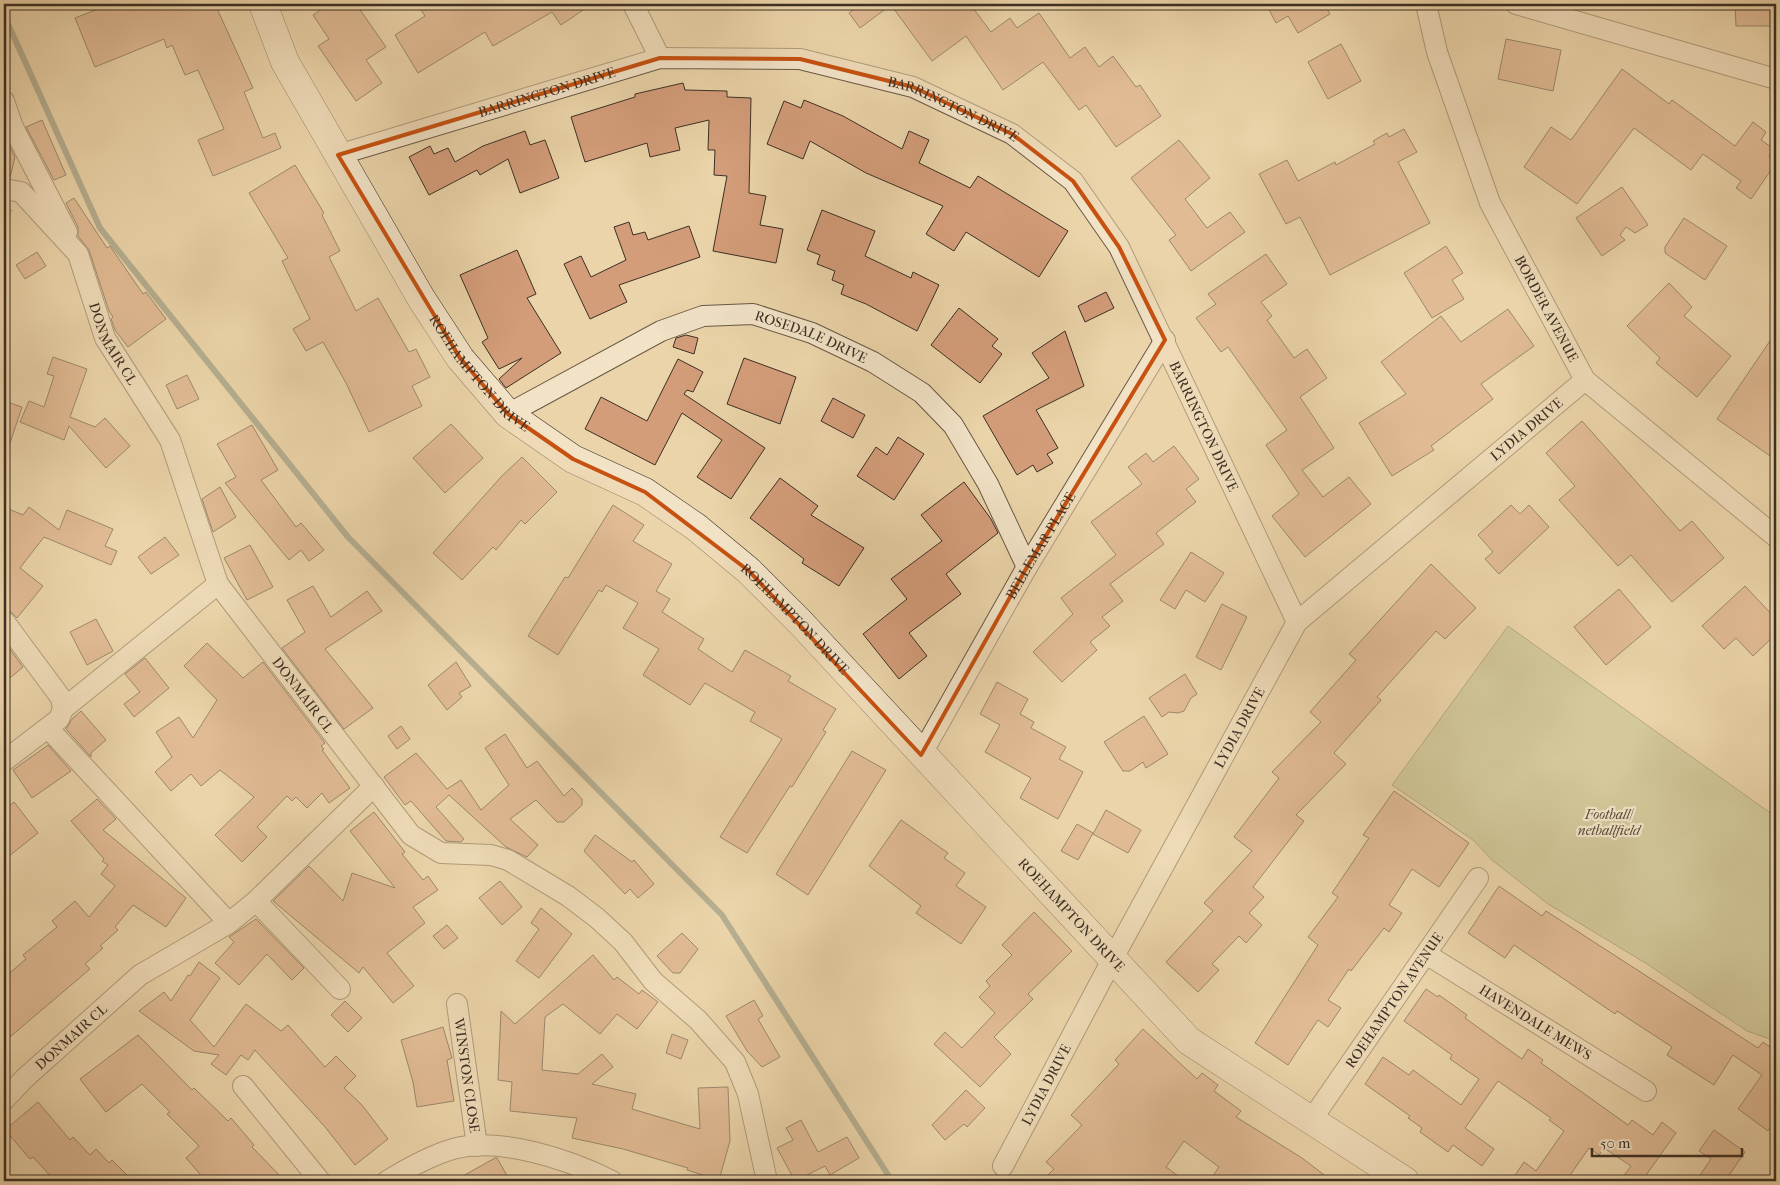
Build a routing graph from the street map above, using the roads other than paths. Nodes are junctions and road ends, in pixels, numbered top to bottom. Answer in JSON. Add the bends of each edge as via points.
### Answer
{"nodes":[{"id":1,"x":263,"y":4,"type":"edge"},
{"id":2,"x":633,"y":4,"type":"edge"},
{"id":3,"x":1426,"y":4,"type":"edge"},
{"id":4,"x":1516,"y":4,"type":"edge"},
{"id":5,"x":660,"y":58,"type":"junction"},
{"id":6,"x":1776,"y":79,"type":"edge"},
{"id":7,"x":4,"y":101,"type":"edge"},
{"id":8,"x":338,"y":155,"type":"junction"},
{"id":9,"x":4,"y":189,"type":"edge"},
{"id":10,"x":78,"y":254,"type":"junction"},
{"id":11,"x":1165,"y":340,"type":"junction"},
{"id":12,"x":1585,"y":380,"type":"junction"},
{"id":13,"x":508,"y":414,"type":"junction"},
{"id":14,"x":1776,"y":537,"type":"edge"},
{"id":15,"x":1027,"y":567,"type":"junction"},
{"id":16,"x":218,"y":584,"type":"junction"},
{"id":17,"x":4,"y":621,"type":"edge"},
{"id":18,"x":1297,"y":622,"type":"junction"},
{"id":19,"x":63,"y":709,"type":"junction"},
{"id":20,"x":48,"y":728,"type":"junction"},
{"id":21,"x":921,"y":755,"type":"junction"},
{"id":22,"x":4,"y":761,"type":"edge"},
{"id":23,"x":374,"y":786,"type":"junction"},
{"id":24,"x":1478,"y":878,"type":"dead end"},
{"id":25,"x":256,"y":901,"type":"junction"},
{"id":26,"x":229,"y":924,"type":"junction"},
{"id":27,"x":1426,"y":954,"type":"junction"},
{"id":28,"x":1112,"y":960,"type":"junction"},
{"id":29,"x":340,"y":989,"type":"dead end"},
{"id":30,"x":458,"y":1004,"type":"dead end"},
{"id":31,"x":243,"y":1086,"type":"dead end"},
{"id":32,"x":1646,"y":1090,"type":"dead end"},
{"id":33,"x":4,"y":1100,"type":"edge"},
{"id":34,"x":1310,"y":1122,"type":"junction"},
{"id":35,"x":477,"y":1146,"type":"junction"},
{"id":36,"x":1003,"y":1166,"type":"dead end"},
{"id":37,"x":320,"y":1181,"type":"edge"},
{"id":38,"x":387,"y":1181,"type":"edge"},
{"id":39,"x":612,"y":1181,"type":"edge"},
{"id":40,"x":767,"y":1181,"type":"edge"},
{"id":41,"x":1405,"y":1181,"type":"edge"}],
"edges":[{"from":1,"to":8,"type":"street","name":"ROEHAMPTON DRIVE","via":[[285,62]]},
{"from":2,"to":5,"type":"street"},
{"from":3,"to":12,"type":"street","name":"BORDER AVENUE","via":[[1438,52],[1490,204]]},
{"from":4,"to":6,"type":"street"},
{"from":5,"to":8,"type":"street","name":"BARRINGTON DRIVE"},
{"from":5,"to":11,"type":"street","name":"BARRINGTON DRIVE","via":[[800,59],[913,88],[1012,134],[1073,182],[1119,247]]},
{"from":7,"to":10,"type":"street","via":[[13,127]]},
{"from":8,"to":13,"type":"street","name":"ROEHAMPTON DRIVE","via":[[460,358]]},
{"from":9,"to":10,"type":"street","name":"DONMAIR CL","via":[[21,192]]},
{"from":10,"to":16,"type":"street","name":"DONMAIR CL","via":[[105,338],[170,440]]},
{"from":11,"to":15,"type":"street","name":"BELLEMAR PLACE"},
{"from":11,"to":18,"type":"street","name":"BARRINGTON DRIVE"},
{"from":12,"to":14,"type":"street","name":"BORDER AVENUE"},
{"from":12,"to":18,"type":"street","name":"LYDIA DRIVE"},
{"from":13,"to":15,"type":"street","name":"ROSEDALE DRIVE","via":[[661,331],[703,316],[753,314],[812,333],[873,362],[922,393],[953,425],[988,484]]},
{"from":13,"to":21,"type":"street","name":"ROEHAMPTON DRIVE","via":[[573,459],[644,492],[749,571]]},
{"from":15,"to":21,"type":"street","name":"BELLEMAR PLACE"},
{"from":16,"to":19,"type":"street"},
{"from":16,"to":23,"type":"street","name":"DONMAIR CL"},
{"from":17,"to":19,"type":"street","via":[[61,698]]},
{"from":18,"to":28,"type":"street","name":"LYDIA DRIVE"},
{"from":19,"to":20,"type":"street","via":[[59,719]]},
{"from":20,"to":22,"type":"street"},
{"from":20,"to":26,"type":"street"},
{"from":21,"to":28,"type":"street","name":"ROEHAMPTON DRIVE"},
{"from":23,"to":25,"type":"street","name":"DONMAIR CL"},
{"from":23,"to":40,"type":"street","via":[[411,835],[431,848],[441,853],[491,855],[508,860],[568,896],[623,942],[652,980],[698,1020],[735,1062],[748,1094]]},
{"from":24,"to":27,"type":"street","name":"ROEHAMPTON AVENUE"},
{"from":25,"to":26,"type":"street","name":"DONMAIR CL"},
{"from":25,"to":29,"type":"street"},
{"from":26,"to":33,"type":"street","name":"DONMAIR CL","via":[[140,975]]},
{"from":27,"to":32,"type":"street","name":"HAVENDALE MEWS"},
{"from":27,"to":34,"type":"street","name":"ROEHAMPTON AVENUE"},
{"from":28,"to":34,"type":"street","name":"ROEHAMPTON DRIVE","via":[[1188,1041]]},
{"from":28,"to":36,"type":"street","name":"LYDIA DRIVE"},
{"from":30,"to":35,"type":"street","name":"WINSTON CLOSE"},
{"from":31,"to":37,"type":"street"},
{"from":34,"to":41,"type":"street","name":"ROEHAMPTON DRIVE"},
{"from":35,"to":38,"type":"street","via":[[428,1158]]},
{"from":35,"to":39,"type":"street","via":[[510,1148],[550,1157]]}]}
